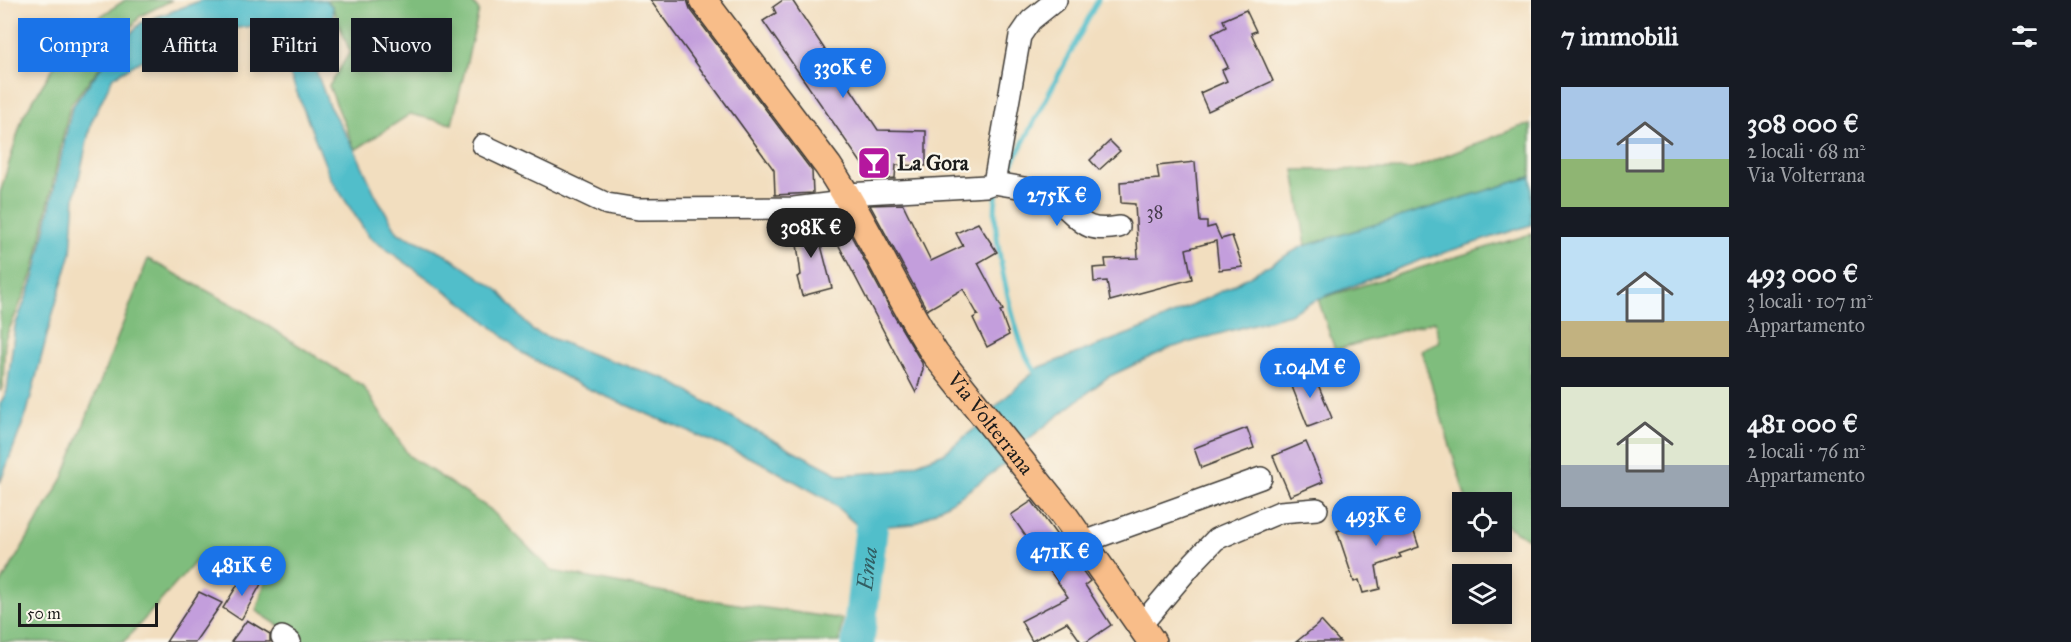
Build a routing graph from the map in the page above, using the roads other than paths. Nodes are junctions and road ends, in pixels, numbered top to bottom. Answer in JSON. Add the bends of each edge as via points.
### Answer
{"nodes":[{"id":1,"x":703,"y":0,"type":"edge"},
{"id":2,"x":1056,"y":0,"type":"edge"},
{"id":3,"x":483,"y":145,"type":"dead end"},
{"id":4,"x":994,"y":183,"type":"junction"},
{"id":5,"x":849,"y":198,"type":"junction"},
{"id":6,"x":1119,"y":227,"type":"dead end"},
{"id":7,"x":1261,"y":478,"type":"dead end"},
{"id":8,"x":1317,"y":509,"type":"dead end"},
{"id":9,"x":1084,"y":542,"type":"junction"},
{"id":10,"x":1147,"y":633,"type":"edge"}],
"edges":[{"from":1,"to":5,"type":"main road","name":"Via Volterrana"},
{"from":2,"to":4,"type":"street","via":[[1031,20],[1020,36]]},
{"from":3,"to":5,"type":"street","via":[[607,204],[638,209],[794,208]]},
{"from":4,"to":5,"type":"street"},
{"from":4,"to":6,"type":"street","via":[[1031,189],[1052,198],[1087,226],[1102,230]]},
{"from":5,"to":9,"type":"main road","name":"Via Volterrana","via":[[917,326]]},
{"from":7,"to":9,"type":"street"},
{"from":8,"to":10,"type":"street","via":[[1280,512],[1216,539],[1194,562]]},
{"from":9,"to":10,"type":"main road","name":"Via Volterrana"}]}
